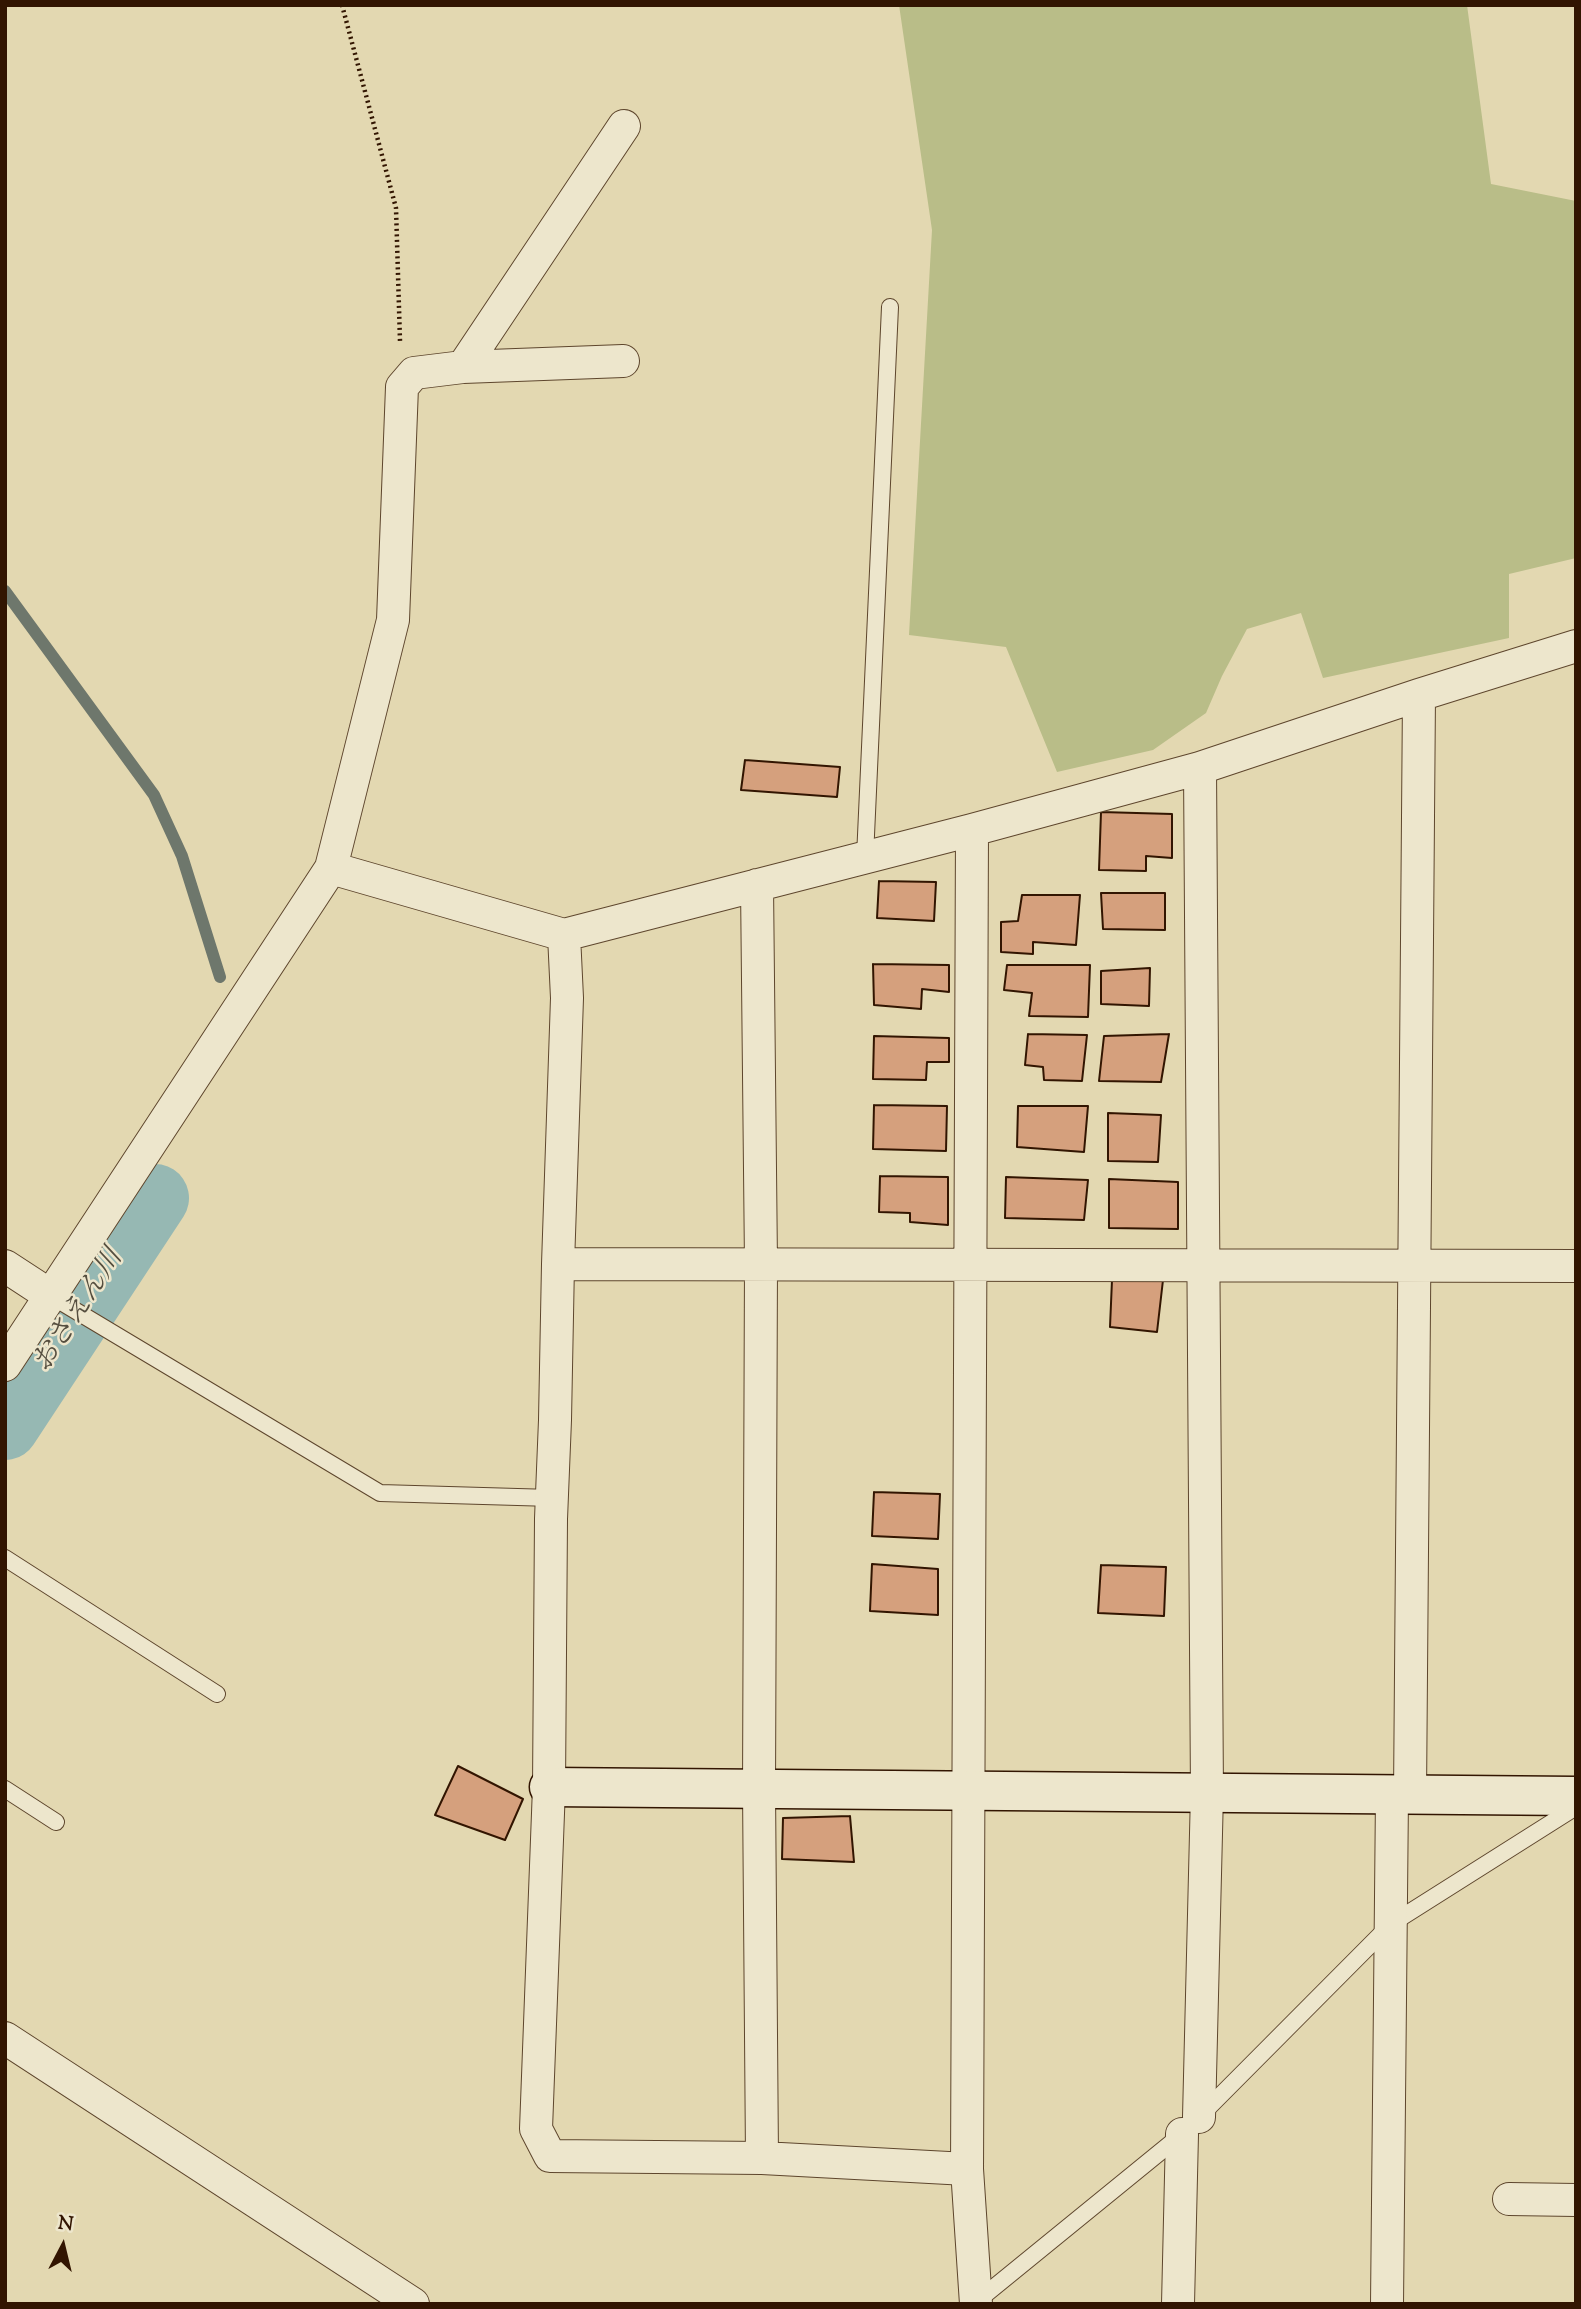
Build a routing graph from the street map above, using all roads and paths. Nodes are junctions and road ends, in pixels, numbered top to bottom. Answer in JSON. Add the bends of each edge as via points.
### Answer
{"nodes":[{"id":1,"x":342,"y":5,"type":"edge"},
{"id":2,"x":624,"y":126,"type":"dead end"},
{"id":3,"x":890,"y":307,"type":"dead end"},
{"id":4,"x":623,"y":361,"type":"dead end"},
{"id":5,"x":463,"y":367,"type":"junction"},
{"id":6,"x":402,"y":387,"type":"junction"},
{"id":7,"x":1576,"y":646,"type":"edge"},
{"id":8,"x":1419,"y":695,"type":"junction"},
{"id":9,"x":1200,"y":768,"type":"junction"},
{"id":10,"x":972,"y":830,"type":"junction"},
{"id":11,"x":864,"y":857,"type":"junction"},
{"id":12,"x":331,"y":868,"type":"junction"},
{"id":13,"x":757,"y":885,"type":"junction"},
{"id":14,"x":564,"y":935,"type":"junction"},
{"id":15,"x":558,"y":1264,"type":"junction"},
{"id":16,"x":761,"y":1264,"type":"junction"},
{"id":17,"x":970,"y":1265,"type":"junction"},
{"id":18,"x":1203,"y":1265,"type":"junction"},
{"id":19,"x":5,"y":1266,"type":"edge"},
{"id":20,"x":1414,"y":1266,"type":"junction"},
{"id":21,"x":1576,"y":1266,"type":"edge"},
{"id":22,"x":51,"y":1296,"type":"junction"},
{"id":23,"x":5,"y":1365,"type":"edge"},
{"id":24,"x":552,"y":1498,"type":"junction"},
{"id":25,"x":5,"y":1558,"type":"edge"},
{"id":26,"x":217,"y":1694,"type":"dead end"},
{"id":27,"x":549,"y":1787,"type":"junction"},
{"id":28,"x":5,"y":1789,"type":"edge"},
{"id":29,"x":759,"y":1789,"type":"junction"},
{"id":30,"x":968,"y":1791,"type":"junction"},
{"id":31,"x":1207,"y":1793,"type":"junction"},
{"id":32,"x":1401,"y":1795,"type":"junction"},
{"id":33,"x":1576,"y":1796,"type":"edge"},
{"id":34,"x":1576,"y":1807,"type":"edge"},
{"id":35,"x":56,"y":1822,"type":"dead end"},
{"id":36,"x":1391,"y":1924,"type":"junction"},
{"id":37,"x":5,"y":2038,"type":"edge"},
{"id":38,"x":1190,"y":2125,"type":"junction"},
{"id":39,"x":762,"y":2158,"type":"junction"},
{"id":40,"x":967,"y":2169,"type":"junction"},
{"id":41,"x":1509,"y":2199,"type":"dead end"},
{"id":42,"x":1576,"y":2200,"type":"edge"},
{"id":43,"x":975,"y":2303,"type":"edge"},
{"id":44,"x":413,"y":2304,"type":"edge"},
{"id":45,"x":1178,"y":2304,"type":"edge"},
{"id":46,"x":1387,"y":2304,"type":"edge"}],
"edges":[{"from":1,"to":6,"type":"path","via":[[396,208]]},
{"from":2,"to":5,"type":"street"},
{"from":3,"to":11,"type":"lane"},
{"from":4,"to":5,"type":"street"},
{"from":5,"to":6,"type":"street","via":[[414,373]]},
{"from":6,"to":12,"type":"street","via":[[393,620]]},
{"from":7,"to":8,"type":"street"},
{"from":8,"to":9,"type":"street"},
{"from":8,"to":20,"type":"street"},
{"from":9,"to":10,"type":"street"},
{"from":9,"to":18,"type":"street"},
{"from":10,"to":11,"type":"street"},
{"from":10,"to":17,"type":"street"},
{"from":11,"to":13,"type":"street"},
{"from":12,"to":14,"type":"street"},
{"from":12,"to":22,"type":"street"},
{"from":13,"to":14,"type":"street"},
{"from":13,"to":16,"type":"street"},
{"from":14,"to":15,"type":"street","via":[[567,998]]},
{"from":15,"to":16,"type":"street"},
{"from":15,"to":24,"type":"street"},
{"from":16,"to":17,"type":"street"},
{"from":16,"to":29,"type":"street"},
{"from":17,"to":18,"type":"street"},
{"from":17,"to":30,"type":"street"},
{"from":18,"to":20,"type":"street"},
{"from":18,"to":31,"type":"street"},
{"from":19,"to":22,"type":"street"},
{"from":20,"to":21,"type":"street"},
{"from":20,"to":32,"type":"street"},
{"from":22,"to":23,"type":"street"},
{"from":22,"to":24,"type":"lane","via":[[380,1493]]},
{"from":24,"to":27,"type":"street"},
{"from":25,"to":26,"type":"lane"},
{"from":27,"to":29,"type":"street"},
{"from":27,"to":39,"type":"street","via":[[536,2129],[550,2156]]},
{"from":28,"to":35,"type":"lane"},
{"from":29,"to":30,"type":"street"},
{"from":29,"to":39,"type":"street"},
{"from":30,"to":31,"type":"street"},
{"from":30,"to":40,"type":"street"},
{"from":31,"to":32,"type":"street"},
{"from":31,"to":38,"type":"street"},
{"from":32,"to":33,"type":"street"},
{"from":32,"to":36,"type":"street"},
{"from":34,"to":36,"type":"lane"},
{"from":36,"to":38,"type":"lane"},
{"from":36,"to":46,"type":"street"},
{"from":37,"to":44,"type":"street"},
{"from":38,"to":43,"type":"lane"},
{"from":38,"to":45,"type":"street"},
{"from":39,"to":40,"type":"street"},
{"from":40,"to":43,"type":"street"},
{"from":41,"to":42,"type":"street"}]}
